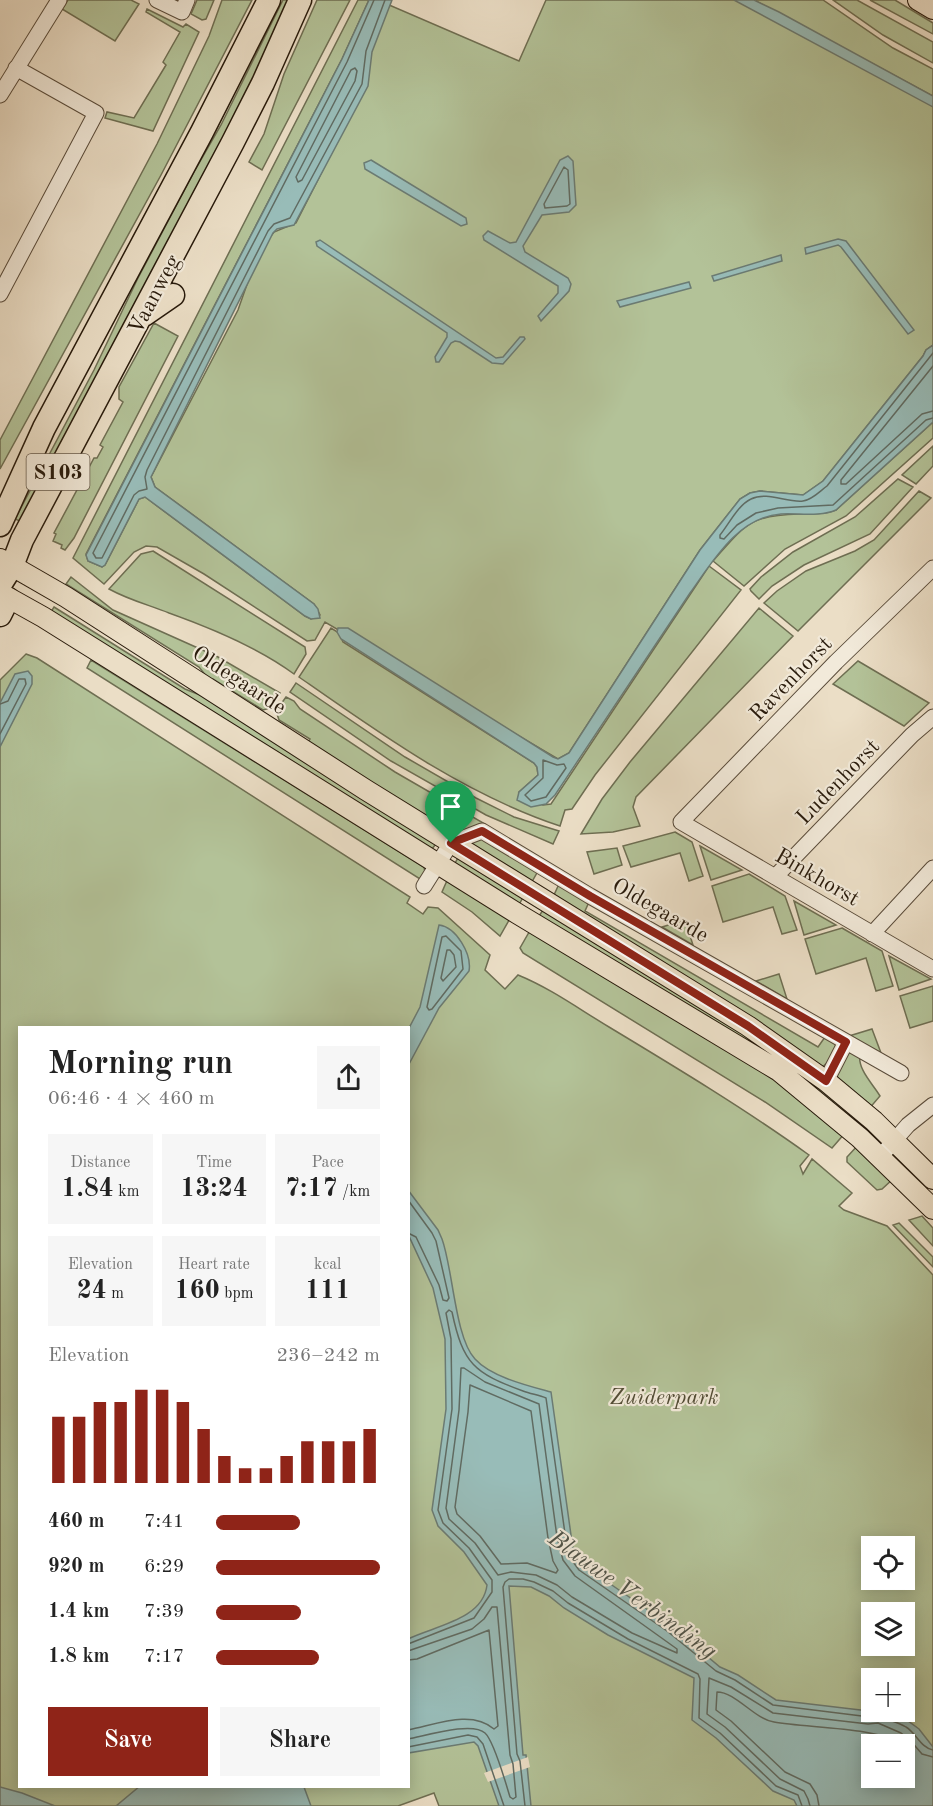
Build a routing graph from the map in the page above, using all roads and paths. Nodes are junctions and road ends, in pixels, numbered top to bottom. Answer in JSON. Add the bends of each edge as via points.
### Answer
{"nodes":[{"id":1,"x":59,"y":0,"type":"edge"},
{"id":2,"x":157,"y":0,"type":"edge"},
{"id":3,"x":269,"y":0,"type":"edge"},
{"id":4,"x":300,"y":0,"type":"edge"},
{"id":5,"x":918,"y":0,"type":"edge"},
{"id":6,"x":184,"y":6,"type":"edge"},
{"id":7,"x":933,"y":9,"type":"edge"},
{"id":8,"x":16,"y":68,"type":"junction"},
{"id":9,"x":0,"y":95,"type":"edge"},
{"id":10,"x":233,"y":142,"type":"junction"},
{"id":11,"x":231,"y":172,"type":"dead end"},
{"id":12,"x":0,"y":294,"type":"edge"},
{"id":13,"x":173,"y":295,"type":"dead end"},
{"id":14,"x":140,"y":318,"type":"junction"},
{"id":15,"x":44,"y":428,"type":"junction"},
{"id":16,"x":0,"y":490,"type":"edge"},
{"id":17,"x":0,"y":525,"type":"edge"},
{"id":18,"x":6,"y":562,"type":"edge"},
{"id":19,"x":933,"y":568,"type":"edge"},
{"id":20,"x":2,"y":598,"type":"edge"},
{"id":21,"x":933,"y":717,"type":"edge"},
{"id":22,"x":681,"y":822,"type":"joint"},
{"id":23,"x":451,"y":843,"type":"junction"},
{"id":24,"x":438,"y":864,"type":"junction"},
{"id":25,"x":933,"y":868,"type":"edge"},
{"id":26,"x":775,"y":878,"type":"junction"},
{"id":27,"x":424,"y":886,"type":"dead end"},
{"id":28,"x":872,"y":934,"type":"junction"},
{"id":29,"x":933,"y":969,"type":"edge"},
{"id":30,"x":846,"y":1042,"type":"junction"},
{"id":31,"x":901,"y":1072,"type":"dead end"},
{"id":32,"x":826,"y":1081,"type":"junction"},
{"id":33,"x":933,"y":1105,"type":"edge"},
{"id":34,"x":894,"y":1140,"type":"junction"},
{"id":35,"x":880,"y":1157,"type":"junction"},
{"id":36,"x":933,"y":1179,"type":"edge"},
{"id":37,"x":933,"y":1209,"type":"edge"}],
"edges":[{"from":1,"to":8,"type":"street"},
{"from":2,"to":6,"type":"street"},
{"from":3,"to":15,"type":"highway","name":"Vaanweg","number":"S103"},
{"from":4,"to":10,"type":"highway","name":"Vaanweg","number":"S103"},
{"from":5,"to":7,"type":"main road"},
{"from":8,"to":9,"type":"street"},
{"from":8,"to":12,"type":"street","via":[[96,113]]},
{"from":10,"to":11,"type":"highway"},
{"from":10,"to":14,"type":"highway","name":"Vaanweg","number":"S103"},
{"from":13,"to":14,"type":"highway"},
{"from":14,"to":18,"type":"highway","name":"Vaanweg","number":"S103","via":[[22,540]]},
{"from":15,"to":16,"type":"highway"},
{"from":15,"to":17,"type":"highway","name":"Vaanweg","number":"S103"},
{"from":18,"to":20,"type":"highway","name":"Vaanweg","number":"S103"},
{"from":18,"to":23,"type":"main road","name":"Oldegaarde"},
{"from":19,"to":22,"type":"street","name":"Ravenhorst"},
{"from":20,"to":24,"type":"main road","via":[[43,617]]},
{"from":21,"to":26,"type":"street","name":"Ludenhorst"},
{"from":22,"to":26,"type":"street","name":"Binkhorst"},
{"from":23,"to":24,"type":"street"},
{"from":23,"to":30,"type":"street","name":"Oldegaarde","via":[[482,831]]},
{"from":23,"to":32,"type":"main road","name":"Oldegaarde","via":[[748,1026]]},
{"from":24,"to":27,"type":"street"},
{"from":24,"to":35,"type":"main road","via":[[779,1071]]},
{"from":25,"to":28,"type":"street"},
{"from":26,"to":28,"type":"street","name":"Binkhorst"},
{"from":28,"to":29,"type":"street","name":"Binkhorst"},
{"from":30,"to":31,"type":"street","name":"Oldegaarde"},
{"from":30,"to":32,"type":"street"},
{"from":32,"to":34,"type":"main road","name":"Oldegaarde"},
{"from":33,"to":34,"type":"street"},
{"from":34,"to":35,"type":"street"},
{"from":34,"to":36,"type":"main road","name":"Oldegaarde"},
{"from":35,"to":37,"type":"main road"}]}
